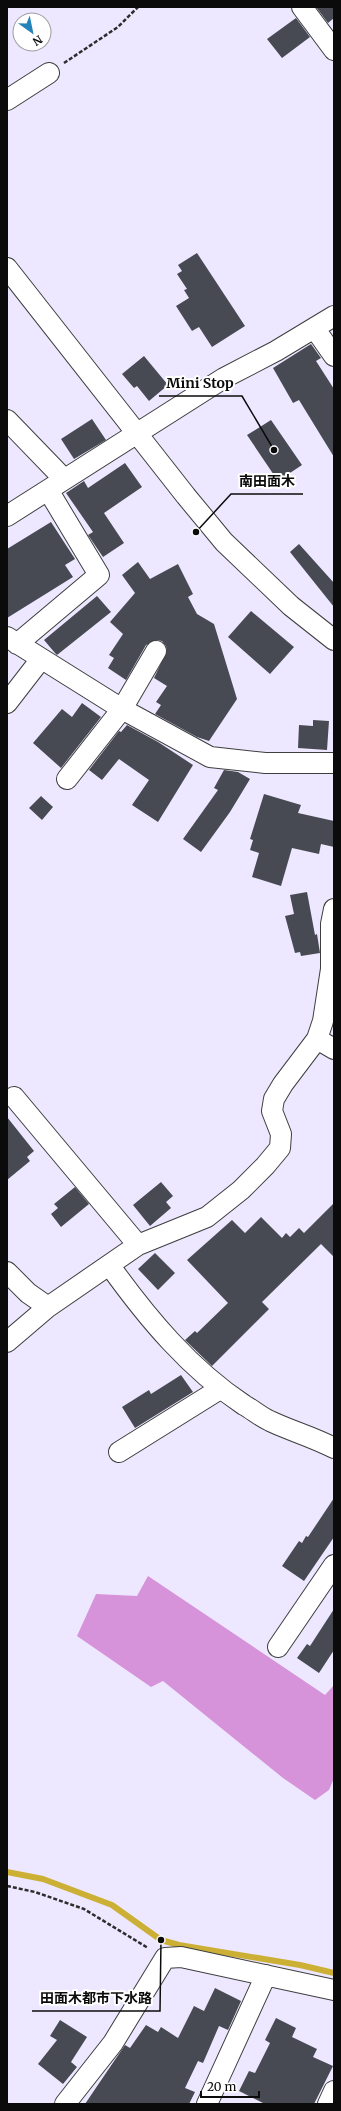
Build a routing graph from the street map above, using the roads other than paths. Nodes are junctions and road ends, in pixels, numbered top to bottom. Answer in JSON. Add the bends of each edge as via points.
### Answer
{"nodes":[{"id":1,"x":302,"y":7,"type":"edge"},
{"id":2,"x":334,"y":50,"type":"edge"},
{"id":3,"x":49,"y":73,"type":"road end"},
{"id":4,"x":7,"y":100,"type":"edge"},
{"id":5,"x":7,"y":268,"type":"edge"},
{"id":6,"x":334,"y":316,"type":"edge"},
{"id":7,"x":315,"y":329,"type":"junction"},
{"id":8,"x":334,"y":356,"type":"edge"},
{"id":9,"x":7,"y":420,"type":"edge"},
{"id":10,"x":137,"y":433,"type":"junction"},
{"id":11,"x":64,"y":480,"type":"junction"},
{"id":12,"x":48,"y":490,"type":"junction"},
{"id":13,"x":7,"y":516,"type":"edge"},
{"id":14,"x":334,"y":640,"type":"edge"},
{"id":15,"x":12,"y":641,"type":"edge"},
{"id":16,"x":156,"y":651,"type":"dead end"},
{"id":17,"x":41,"y":659,"type":"junction"},
{"id":18,"x":7,"y":703,"type":"edge"},
{"id":19,"x":122,"y":709,"type":"junction"},
{"id":20,"x":334,"y":763,"type":"edge"},
{"id":21,"x":67,"y":779,"type":"dead end"},
{"id":22,"x":334,"y":909,"type":"edge"},
{"id":23,"x":333,"y":964,"type":"edge"},
{"id":24,"x":317,"y":1039,"type":"junction"},
{"id":25,"x":334,"y":1049,"type":"edge"},
{"id":26,"x":14,"y":1097,"type":"dead end"},
{"id":27,"x":138,"y":1245,"type":"junction"},
{"id":28,"x":110,"y":1266,"type":"junction"},
{"id":29,"x":7,"y":1272,"type":"edge"},
{"id":30,"x":48,"y":1307,"type":"junction"},
{"id":31,"x":7,"y":1342,"type":"edge"},
{"id":32,"x":220,"y":1389,"type":"junction"},
{"id":33,"x":334,"y":1448,"type":"edge"},
{"id":34,"x":119,"y":1452,"type":"dead end"},
{"id":35,"x":334,"y":1565,"type":"edge"},
{"id":36,"x":278,"y":1647,"type":"dead end"},
{"id":37,"x":266,"y":1975,"type":"junction"},
{"id":38,"x":334,"y":1990,"type":"edge"},
{"id":39,"x":334,"y":2091,"type":"edge"},
{"id":40,"x":65,"y":2104,"type":"edge"},
{"id":41,"x":207,"y":2104,"type":"edge"},
{"id":42,"x":328,"y":2104,"type":"edge"}],
"edges":[{"from":1,"to":2,"type":"street"},
{"from":3,"to":4,"type":"street"},
{"from":5,"to":10,"type":"street"},
{"from":6,"to":7,"type":"street"},
{"from":7,"to":8,"type":"street"},
{"from":7,"to":10,"type":"street","via":[[224,378]]},
{"from":9,"to":11,"type":"street"},
{"from":10,"to":11,"type":"street"},
{"from":10,"to":14,"type":"street","via":[[224,542],[291,606]]},
{"from":11,"to":12,"type":"street"},
{"from":12,"to":13,"type":"street"},
{"from":12,"to":15,"type":"street","via":[[99,575]]},
{"from":15,"to":17,"type":"street"},
{"from":16,"to":19,"type":"street"},
{"from":17,"to":18,"type":"street"},
{"from":17,"to":19,"type":"street"},
{"from":19,"to":20,"type":"street","via":[[210,757],[265,763]]},
{"from":19,"to":21,"type":"street"},
{"from":22,"to":23,"type":"street","via":[[330,924]]},
{"from":23,"to":24,"type":"street","via":[[323,1021]]},
{"from":24,"to":25,"type":"street"},
{"from":24,"to":27,"type":"street","via":[[274,1099],[272,1111],[281,1134],[280,1148],[265,1166],[241,1190],[207,1217]]},
{"from":26,"to":27,"type":"street"},
{"from":27,"to":28,"type":"street"},
{"from":28,"to":30,"type":"street"},
{"from":28,"to":32,"type":"street","via":[[138,1306],[170,1342]]},
{"from":29,"to":30,"type":"street","via":[[28,1293]]},
{"from":30,"to":31,"type":"street"},
{"from":32,"to":33,"type":"street","via":[[269,1421]]},
{"from":32,"to":34,"type":"street"},
{"from":35,"to":36,"type":"street"},
{"from":37,"to":38,"type":"street"},
{"from":37,"to":40,"type":"street","via":[[181,1957],[165,1958],[112,2043]]},
{"from":37,"to":41,"type":"street"},
{"from":39,"to":42,"type":"street"}]}
